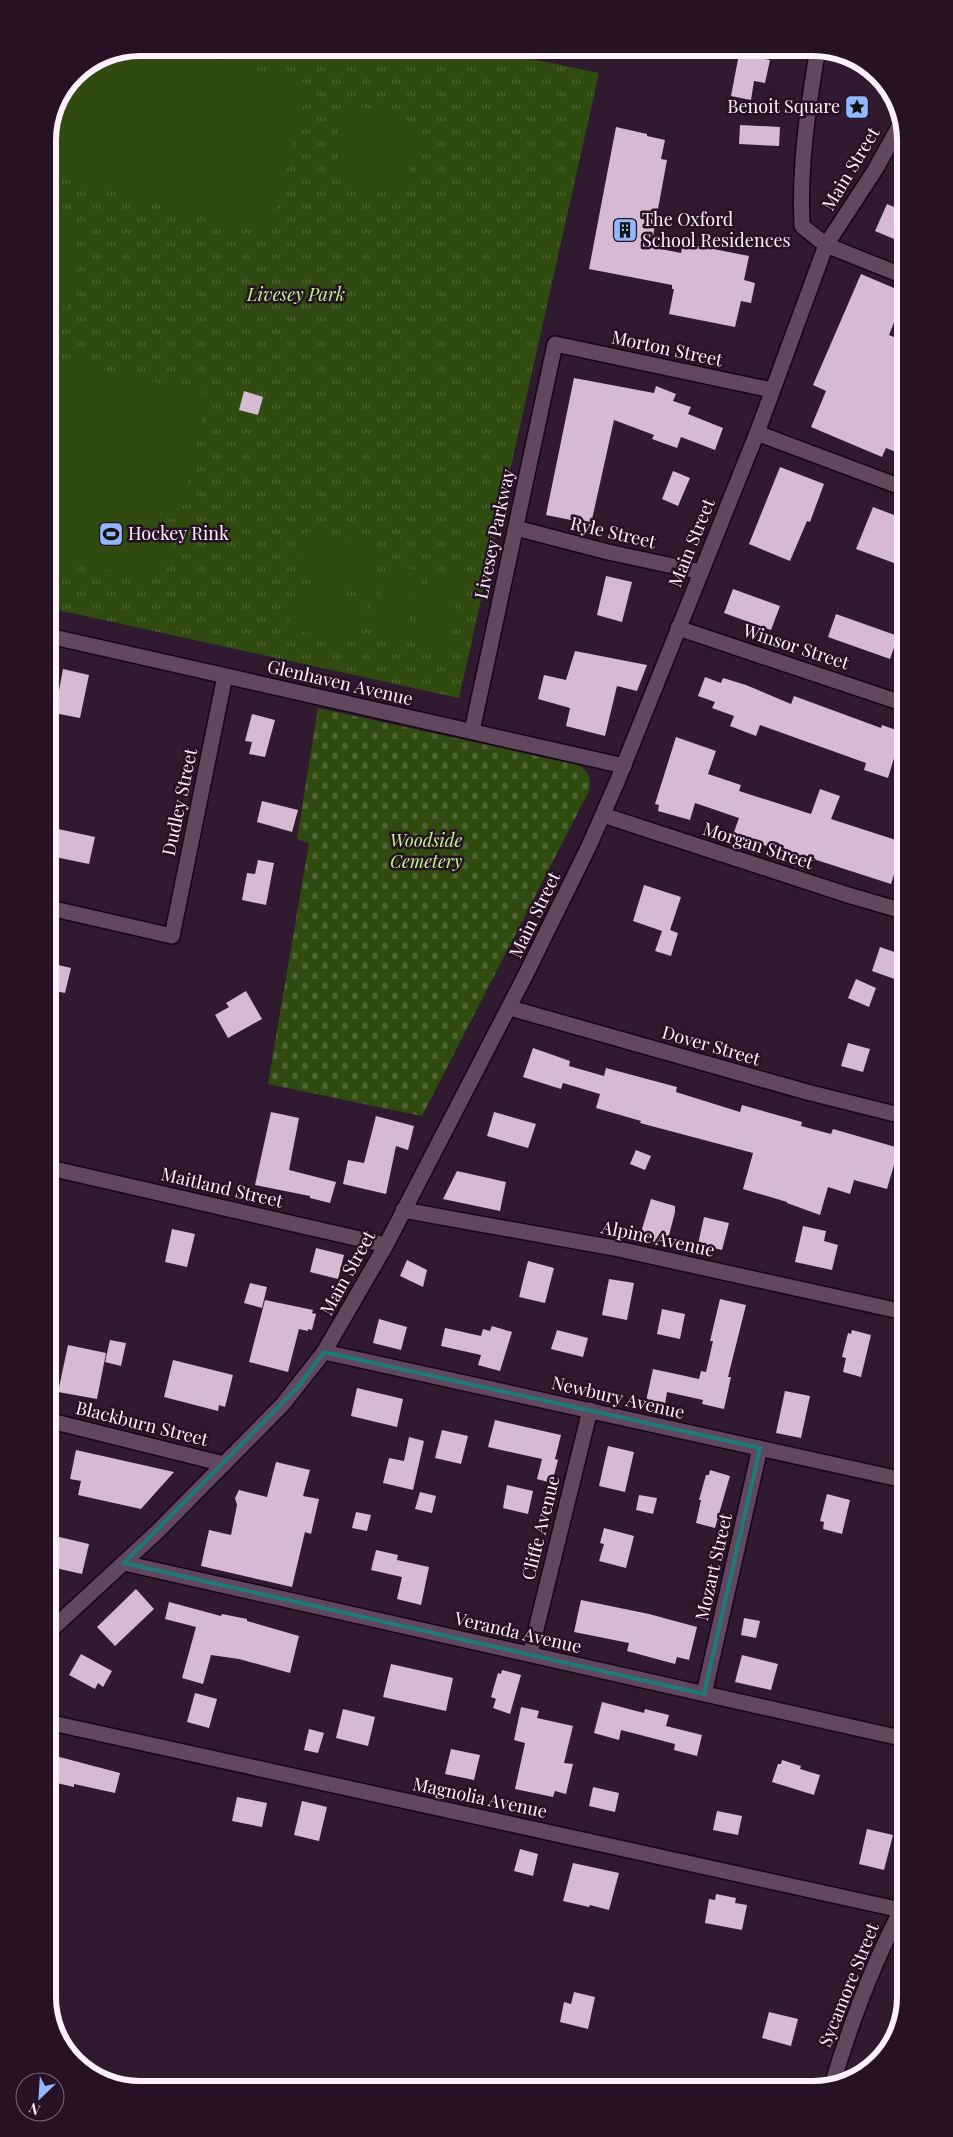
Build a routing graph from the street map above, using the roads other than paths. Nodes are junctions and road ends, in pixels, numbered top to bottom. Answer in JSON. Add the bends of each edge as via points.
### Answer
{"nodes":[{"id":1,"x":817,"y":56,"type":"edge"},
{"id":2,"x":896,"y":130,"type":"edge"},
{"id":3,"x":826,"y":245,"type":"junction"},
{"id":4,"x":897,"y":272,"type":"edge"},
{"id":5,"x":554,"y":344,"type":"joint"},
{"id":6,"x":772,"y":390,"type":"junction"},
{"id":7,"x":757,"y":433,"type":"junction"},
{"id":8,"x":897,"y":485,"type":"edge"},
{"id":9,"x":516,"y":528,"type":"junction"},
{"id":10,"x":701,"y":572,"type":"junction"},
{"id":11,"x":678,"y":628,"type":"junction"},
{"id":12,"x":56,"y":638,"type":"edge"},
{"id":13,"x":225,"y":676,"type":"junction"},
{"id":14,"x":897,"y":701,"type":"edge"},
{"id":15,"x":472,"y":732,"type":"junction"},
{"id":16,"x":624,"y":766,"type":"junction"},
{"id":17,"x":603,"y":815,"type":"junction"},
{"id":18,"x":56,"y":909,"type":"edge"},
{"id":19,"x":897,"y":909,"type":"edge"},
{"id":20,"x":510,"y":1008,"type":"junction"},
{"id":21,"x":897,"y":1115,"type":"edge"},
{"id":22,"x":56,"y":1169,"type":"edge"},
{"id":23,"x":403,"y":1210,"type":"junction"},
{"id":24,"x":386,"y":1246,"type":"junction"},
{"id":25,"x":897,"y":1310,"type":"edge"},
{"id":26,"x":324,"y":1352,"type":"junction"},
{"id":27,"x":590,"y":1410,"type":"junction"},
{"id":28,"x":56,"y":1422,"type":"edge"},
{"id":29,"x":760,"y":1448,"type":"junction"},
{"id":30,"x":224,"y":1464,"type":"junction"},
{"id":31,"x":897,"y":1478,"type":"edge"},
{"id":32,"x":124,"y":1563,"type":"junction"},
{"id":33,"x":56,"y":1625,"type":"edge"},
{"id":34,"x":530,"y":1654,"type":"junction"},
{"id":35,"x":704,"y":1694,"type":"junction"},
{"id":36,"x":56,"y":1724,"type":"edge"},
{"id":37,"x":897,"y":1737,"type":"edge"},
{"id":38,"x":897,"y":1904,"type":"edge"},
{"id":39,"x":897,"y":1918,"type":"edge"},
{"id":40,"x":834,"y":2078,"type":"edge"}],
"edges":[{"from":1,"to":3,"type":"street","via":[[800,194],[802,226]]},
{"from":2,"to":3,"type":"street","name":"Main Street","via":[[875,170]]},
{"from":3,"to":4,"type":"street"},
{"from":3,"to":6,"type":"street","name":"Main Street"},
{"from":5,"to":6,"type":"street","name":"Morton Street"},
{"from":5,"to":9,"type":"street","name":"Livesey Parkway"},
{"from":6,"to":7,"type":"street","name":"Main Street"},
{"from":7,"to":8,"type":"street"},
{"from":7,"to":10,"type":"street","name":"Main Street"},
{"from":9,"to":10,"type":"street","name":"Ryle Street"},
{"from":9,"to":15,"type":"street","name":"Livesey Parkway"},
{"from":10,"to":11,"type":"street","name":"Main Street"},
{"from":11,"to":14,"type":"street","name":"Winsor Street"},
{"from":11,"to":16,"type":"street","name":"Main Street"},
{"from":12,"to":13,"type":"street","name":"Glenhaven Avenue"},
{"from":13,"to":15,"type":"street","name":"Glenhaven Avenue"},
{"from":13,"to":18,"type":"street","name":"Dudley Street","via":[[172,936]]},
{"from":15,"to":16,"type":"street","name":"Glenhaven Avenue"},
{"from":16,"to":17,"type":"street","name":"Main Street"},
{"from":17,"to":19,"type":"street","name":"Morgan Street"},
{"from":17,"to":20,"type":"street","name":"Main Street"},
{"from":20,"to":21,"type":"street","name":"Dover Street","via":[[797,1090]]},
{"from":20,"to":23,"type":"street","name":"Main Street"},
{"from":22,"to":24,"type":"street","name":"Maitland Street"},
{"from":23,"to":24,"type":"street","name":"Main Street"},
{"from":23,"to":25,"type":"street","name":"Alpine Avenue","via":[[614,1248]]},
{"from":24,"to":26,"type":"street","name":"Main Street"},
{"from":26,"to":27,"type":"street","name":"Newbury Avenue"},
{"from":26,"to":30,"type":"street","name":"Main Street","via":[[284,1404]]},
{"from":27,"to":29,"type":"street","name":"Newbury Avenue"},
{"from":27,"to":34,"type":"street","name":"Cliffe Avenue"},
{"from":28,"to":30,"type":"street","name":"Blackburn Street"},
{"from":29,"to":31,"type":"street","name":"Newbury Avenue"},
{"from":29,"to":35,"type":"street","name":"Mozart Street"},
{"from":30,"to":32,"type":"street","name":"Main Street"},
{"from":32,"to":33,"type":"street","name":"Main Street"},
{"from":32,"to":34,"type":"street","name":"Veranda Avenue"},
{"from":34,"to":35,"type":"street","name":"Veranda Avenue"},
{"from":35,"to":37,"type":"street","name":"Veranda Avenue"},
{"from":36,"to":38,"type":"street","name":"Magnolia Avenue"},
{"from":39,"to":40,"type":"street","name":"Sycamore Street","via":[[869,1977]]}]}
